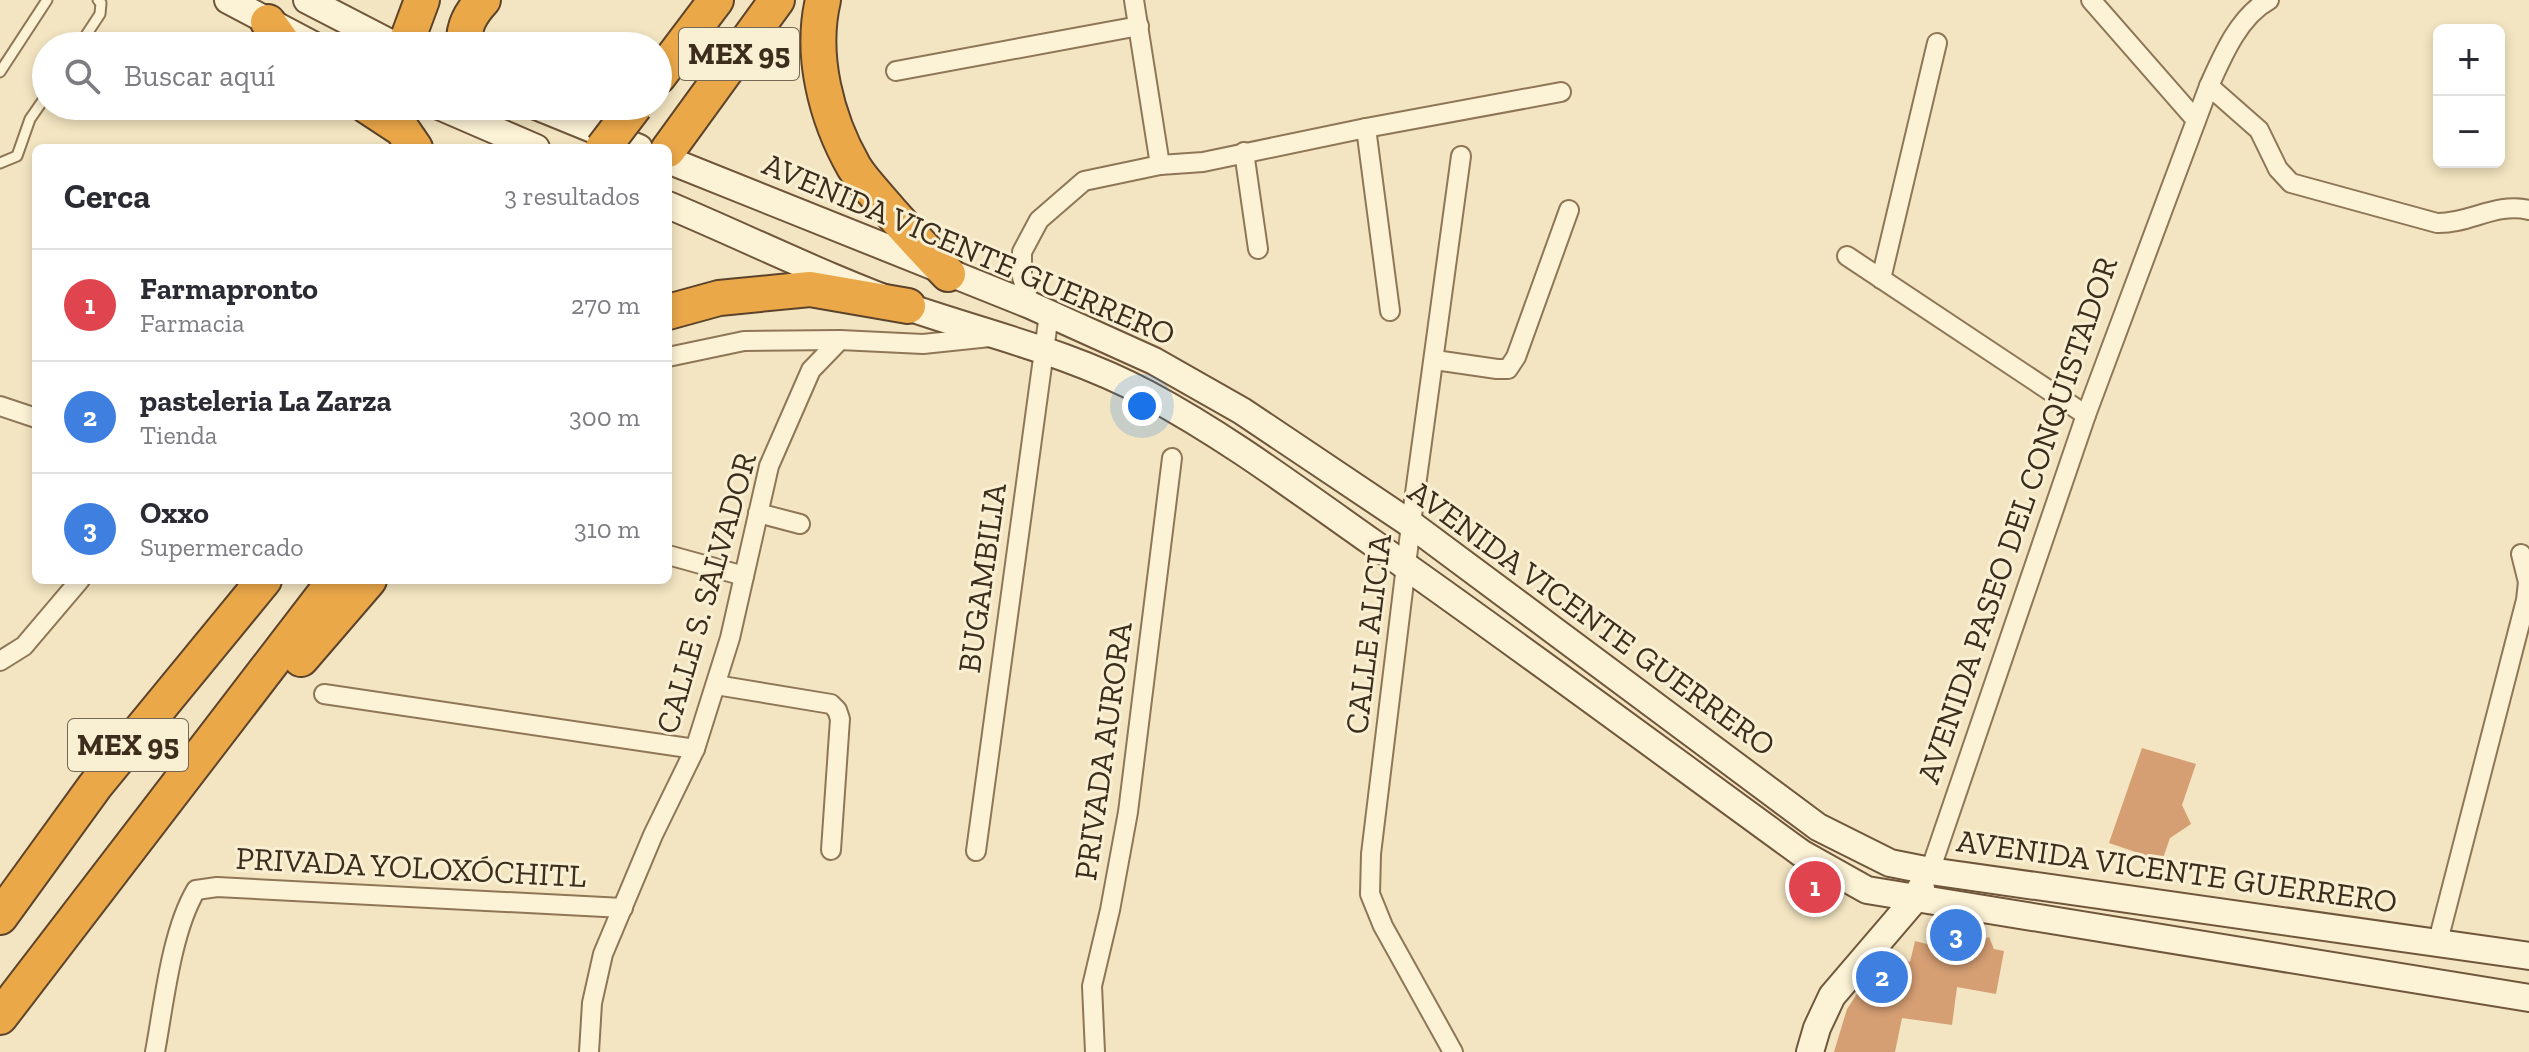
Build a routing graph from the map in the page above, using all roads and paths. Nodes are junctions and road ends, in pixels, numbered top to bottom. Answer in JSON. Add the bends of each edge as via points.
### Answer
{"nodes":[{"id":1,"x":47,"y":0,"type":"edge"},
{"id":2,"x":98,"y":0,"type":"edge"},
{"id":3,"x":228,"y":0,"type":"edge"},
{"id":4,"x":307,"y":0,"type":"edge"},
{"id":5,"x":422,"y":0,"type":"edge"},
{"id":6,"x":483,"y":0,"type":"edge"},
{"id":7,"x":777,"y":0,"type":"edge"},
{"id":8,"x":823,"y":0,"type":"edge"},
{"id":9,"x":1134,"y":0,"type":"edge"},
{"id":10,"x":2091,"y":0,"type":"edge"},
{"id":11,"x":2269,"y":0,"type":"edge"},
{"id":12,"x":706,"y":8,"type":"edge"},
{"id":13,"x":1139,"y":26,"type":"junction"},
{"id":14,"x":88,"y":32,"type":"edge"},
{"id":15,"x":273,"y":32,"type":"edge"},
{"id":16,"x":369,"y":32,"type":"edge"},
{"id":17,"x":410,"y":32,"type":"edge"},
{"id":18,"x":463,"y":32,"type":"edge"},
{"id":19,"x":1937,"y":43,"type":"dead end"},
{"id":20,"x":672,"y":57,"type":"edge"},
{"id":21,"x":896,"y":71,"type":"dead end"},
{"id":22,"x":0,"y":72,"type":"edge"},
{"id":23,"x":2209,"y":86,"type":"junction"},
{"id":24,"x":1561,"y":92,"type":"dead end"},
{"id":25,"x":32,"y":116,"type":"edge"},
{"id":26,"x":388,"y":120,"type":"edge"},
{"id":27,"x":471,"y":120,"type":"edge"},
{"id":28,"x":570,"y":120,"type":"edge"},
{"id":29,"x":624,"y":120,"type":"edge"},
{"id":30,"x":2196,"y":120,"type":"junction"},
{"id":31,"x":1366,"y":128,"type":"junction"},
{"id":32,"x":412,"y":144,"type":"edge"},
{"id":33,"x":527,"y":144,"type":"edge"},
{"id":34,"x":606,"y":144,"type":"edge"},
{"id":35,"x":629,"y":144,"type":"edge"},
{"id":36,"x":672,"y":145,"type":"edge"},
{"id":37,"x":1244,"y":152,"type":"junction"},
{"id":38,"x":1461,"y":156,"type":"dead end"},
{"id":39,"x":672,"y":162,"type":"edge"},
{"id":40,"x":0,"y":163,"type":"edge"},
{"id":41,"x":1160,"y":165,"type":"junction"},
{"id":42,"x":672,"y":207,"type":"edge"},
{"id":43,"x":1569,"y":210,"type":"dead end"},
{"id":44,"x":2529,"y":210,"type":"edge"},
{"id":45,"x":862,"y":239,"type":"junction"},
{"id":46,"x":1258,"y":249,"type":"dead end"},
{"id":47,"x":1847,"y":256,"type":"dead end"},
{"id":48,"x":948,"y":274,"type":"junction"},
{"id":49,"x":1881,"y":279,"type":"junction"},
{"id":50,"x":844,"y":280,"type":"junction"},
{"id":51,"x":908,"y":306,"type":"junction"},
{"id":52,"x":1040,"y":309,"type":"junction"},
{"id":53,"x":672,"y":311,"type":"edge"},
{"id":54,"x":1390,"y":311,"type":"dead end"},
{"id":55,"x":996,"y":336,"type":"junction"},
{"id":56,"x":840,"y":340,"type":"junction"},
{"id":57,"x":1044,"y":349,"type":"junction"},
{"id":58,"x":672,"y":356,"type":"edge"},
{"id":59,"x":1435,"y":360,"type":"junction"},
{"id":60,"x":0,"y":406,"type":"edge"},
{"id":61,"x":2086,"y":415,"type":"junction"},
{"id":62,"x":32,"y":417,"type":"edge"},
{"id":63,"x":1172,"y":458,"type":"dead end"},
{"id":64,"x":758,"y":513,"type":"junction"},
{"id":65,"x":800,"y":524,"type":"dead end"},
{"id":66,"x":1412,"y":525,"type":"junction"},
{"id":67,"x":2521,"y":554,"type":"dead end"},
{"id":68,"x":672,"y":556,"type":"edge"},
{"id":69,"x":1407,"y":567,"type":"junction"},
{"id":70,"x":744,"y":576,"type":"junction"},
{"id":71,"x":77,"y":584,"type":"edge"},
{"id":72,"x":247,"y":584,"type":"edge"},
{"id":73,"x":261,"y":584,"type":"edge"},
{"id":74,"x":332,"y":584,"type":"edge"},
{"id":75,"x":366,"y":584,"type":"edge"},
{"id":76,"x":0,"y":661,"type":"edge"},
{"id":77,"x":194,"y":662,"type":"junction"},
{"id":78,"x":716,"y":685,"type":"junction"},
{"id":79,"x":324,"y":694,"type":"dead end"},
{"id":80,"x":695,"y":749,"type":"junction"},
{"id":81,"x":171,"y":794,"type":"junction"},
{"id":82,"x":831,"y":850,"type":"dead end"},
{"id":83,"x":976,"y":851,"type":"dead end"},
{"id":84,"x":1930,"y":871,"type":"junction"},
{"id":85,"x":1915,"y":899,"type":"junction"},
{"id":86,"x":623,"y":908,"type":"junction"},
{"id":87,"x":0,"y":917,"type":"edge"},
{"id":88,"x":2438,"y":941,"type":"junction"},
{"id":89,"x":2529,"y":956,"type":"edge"},
{"id":90,"x":2529,"y":998,"type":"edge"},
{"id":91,"x":0,"y":1017,"type":"edge"},
{"id":92,"x":155,"y":1052,"type":"edge"},
{"id":93,"x":589,"y":1052,"type":"edge"},
{"id":94,"x":1095,"y":1052,"type":"edge"},
{"id":95,"x":1453,"y":1052,"type":"edge"},
{"id":96,"x":1810,"y":1052,"type":"edge"}],
"edges":[{"from":1,"to":22,"type":"lane"},
{"from":2,"to":14,"type":"lane","via":[[100,14]]},
{"from":3,"to":15,"type":"main road"},
{"from":4,"to":16,"type":"main road"},
{"from":5,"to":17,"type":"highway"},
{"from":6,"to":18,"type":"highway"},
{"from":7,"to":36,"type":"highway","number":"MEX 95"},
{"from":8,"to":48,"type":"highway","via":[[819,71],[838,135],[855,170]]},
{"from":9,"to":13,"type":"street"},
{"from":10,"to":30,"type":"street"},
{"from":11,"to":23,"type":"street","name":"AVENIDA PASEO DEL CONQUISTADOR","via":[[2240,28]]},
{"from":12,"to":20,"type":"highway","number":"MEX 95"},
{"from":13,"to":21,"type":"street"},
{"from":13,"to":41,"type":"street"},
{"from":19,"to":49,"type":"street"},
{"from":23,"to":30,"type":"street","name":"AVENIDA PASEO DEL CONQUISTADOR"},
{"from":23,"to":44,"type":"street","via":[[2259,130],[2291,183],[2437,223],[2497,209]]},
{"from":24,"to":31,"type":"street","name":"BUGAMBILIA"},
{"from":25,"to":40,"type":"lane","via":[[17,156]]},
{"from":26,"to":32,"type":"highway"},
{"from":27,"to":33,"type":"main road"},
{"from":28,"to":35,"type":"main road"},
{"from":29,"to":34,"type":"highway","bridge":true},
{"from":30,"to":61,"type":"street","name":"AVENIDA PASEO DEL CONQUISTADOR"},
{"from":31,"to":37,"type":"street","name":"BUGAMBILIA"},
{"from":31,"to":54,"type":"street"},
{"from":37,"to":41,"type":"street","name":"BUGAMBILIA"},
{"from":37,"to":46,"type":"street"},
{"from":38,"to":59,"type":"street","name":"CALLE ALICIA"},
{"from":39,"to":45,"type":"main road","name":"AVENIDA VICENTE GUERRERO"},
{"from":41,"to":52,"type":"street","name":"BUGAMBILIA","via":[[1084,181],[1039,220],[1022,252],[1022,277]]},
{"from":42,"to":50,"type":"main road","name":"AVENIDA VICENTE GUERRERO"},
{"from":43,"to":59,"type":"street","via":[[1508,369]]},
{"from":45,"to":48,"type":"main road","name":"AVENIDA VICENTE GUERRERO"},
{"from":45,"to":50,"type":"main road"},
{"from":47,"to":49,"type":"street"},
{"from":48,"to":52,"type":"main road","name":"AVENIDA VICENTE GUERRERO"},
{"from":49,"to":61,"type":"street"},
{"from":50,"to":51,"type":"main road","name":"AVENIDA VICENTE GUERRERO"},
{"from":51,"to":53,"type":"highway","via":[[810,289],[719,298]]},
{"from":51,"to":55,"type":"main road","name":"AVENIDA VICENTE GUERRERO"},
{"from":52,"to":57,"type":"street","name":"BUGAMBILIA"},
{"from":52,"to":66,"type":"main road","name":"AVENIDA VICENTE GUERRERO","via":[[1154,361],[1242,411]]},
{"from":55,"to":56,"type":"street","via":[[923,344]]},
{"from":55,"to":57,"type":"main road","name":"AVENIDA VICENTE GUERRERO"},
{"from":56,"to":58,"type":"street","via":[[744,341]]},
{"from":56,"to":64,"type":"street","name":"CALLE S. SALVADOR","via":[[811,370],[769,466]]},
{"from":57,"to":69,"type":"main road","name":"AVENIDA VICENTE GUERRERO","via":[[1186,415]]},
{"from":57,"to":83,"type":"street","name":"BUGAMBILIA"},
{"from":59,"to":66,"type":"street","name":"CALLE ALICIA"},
{"from":60,"to":62,"type":"street"},
{"from":61,"to":84,"type":"street","name":"AVENIDA PASEO DEL CONQUISTADOR"},
{"from":63,"to":94,"type":"street","name":"PRIVADA AURORA","via":[[1128,812],[1092,986]]},
{"from":64,"to":65,"type":"street"},
{"from":64,"to":70,"type":"street","name":"CALLE S. SALVADOR"},
{"from":66,"to":69,"type":"street","name":"CALLE ALICIA"},
{"from":66,"to":84,"type":"main road","name":"AVENIDA VICENTE GUERRERO","via":[[1818,827],[1890,863]]},
{"from":67,"to":88,"type":"street","via":[[2526,600]]},
{"from":68,"to":70,"type":"street"},
{"from":69,"to":85,"type":"main road","name":"AVENIDA VICENTE GUERRERO","via":[[1801,853],[1867,890]]},
{"from":69,"to":95,"type":"street","name":"CALLE ALICIA","via":[[1370,894]]},
{"from":70,"to":78,"type":"street","name":"CALLE S. SALVADOR"},
{"from":71,"to":76,"type":"street","via":[[24,646]]},
{"from":72,"to":77,"type":"highway"},
{"from":73,"to":77,"type":"highway","number":"MEX 95"},
{"from":74,"to":81,"type":"highway","number":"MEX 95"},
{"from":75,"to":81,"type":"highway","via":[[231,741]]},
{"from":77,"to":87,"type":"highway","number":"MEX 95"},
{"from":78,"to":80,"type":"street","name":"CALLE S. SALVADOR"},
{"from":78,"to":82,"type":"street","via":[[831,704],[837,710]]},
{"from":79,"to":80,"type":"street"},
{"from":80,"to":86,"type":"street","name":"CALLE S. SALVADOR"},
{"from":81,"to":91,"type":"highway","number":"MEX 95"},
{"from":84,"to":85,"type":"main road","name":"AVENIDA PASEO DEL CONQUISTADOR"},
{"from":84,"to":88,"type":"main road","name":"AVENIDA VICENTE GUERRERO"},
{"from":85,"to":90,"type":"main road","name":"AVENIDA VICENTE GUERRERO"},
{"from":85,"to":96,"type":"main road","name":"AVENIDA PASEO DEL CONQUISTADOR","via":[[1832,996]]},
{"from":86,"to":92,"type":"street","name":"PRIVADA YOLOXÓCHITL","via":[[196,890],[186,907]]},
{"from":86,"to":93,"type":"street","name":"CALLE S. SALVADOR","via":[[603,954]]},
{"from":88,"to":89,"type":"main road","name":"AVENIDA VICENTE GUERRERO"}]}
